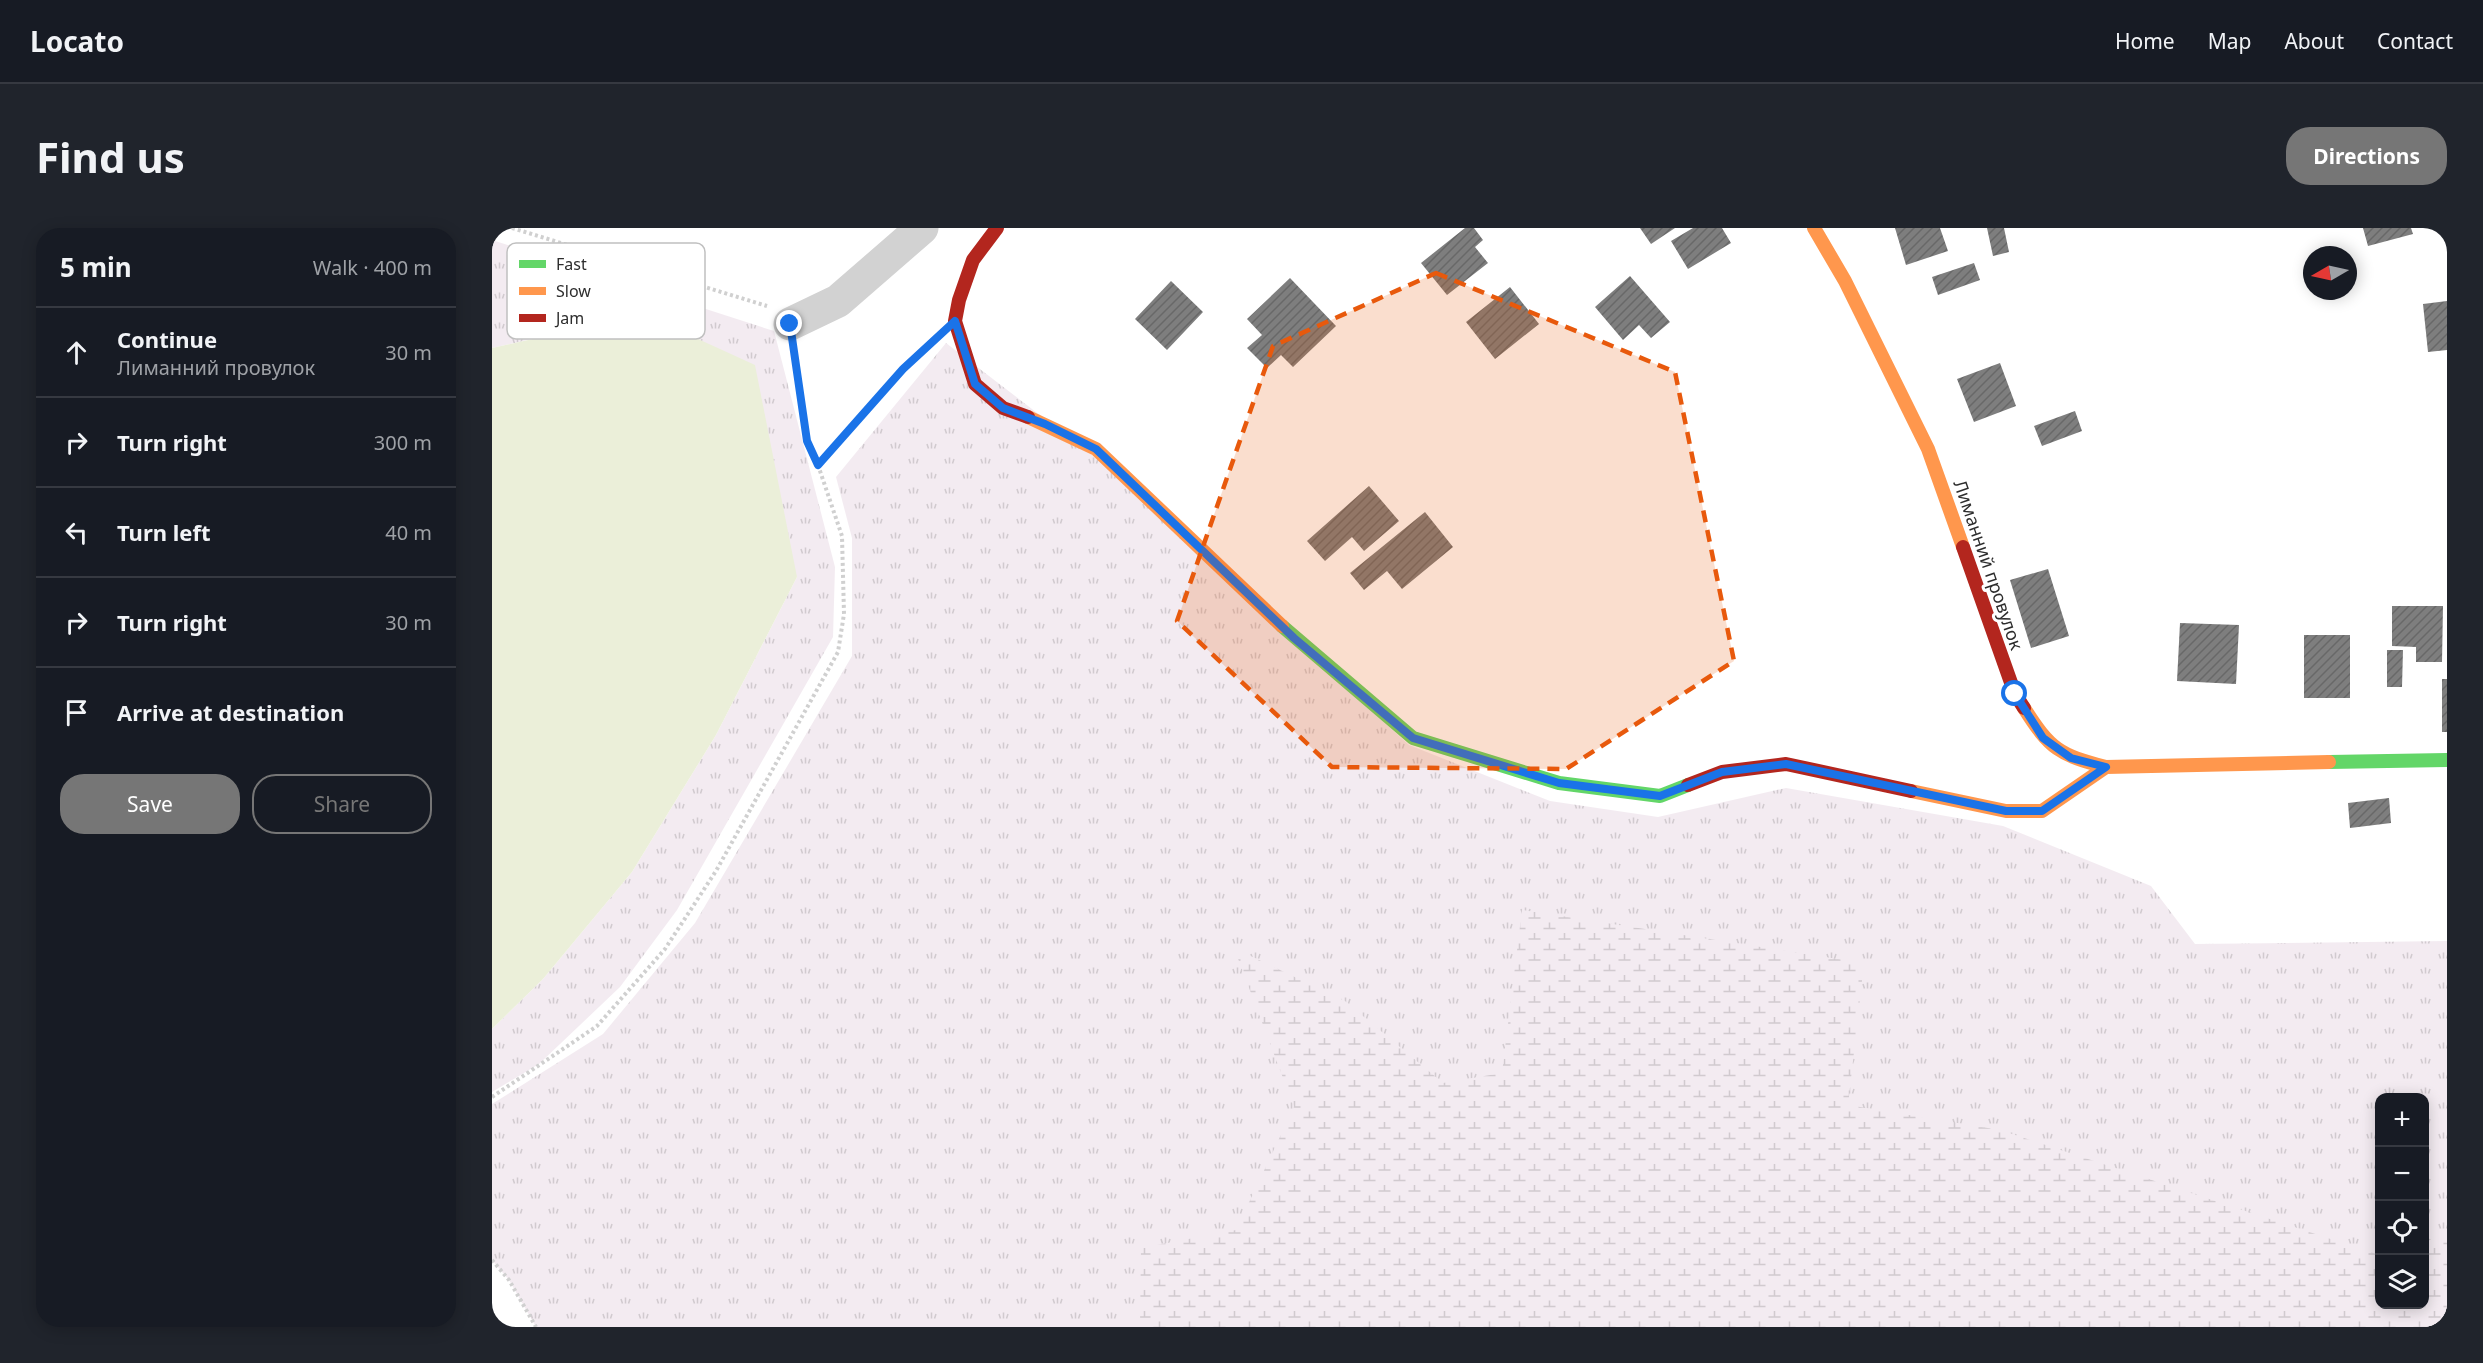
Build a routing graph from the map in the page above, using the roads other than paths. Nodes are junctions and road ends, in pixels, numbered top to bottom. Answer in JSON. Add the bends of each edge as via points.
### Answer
{"nodes":[{"id":1,"x":922,"y":228,"type":"edge"},
{"id":2,"x":996,"y":228,"type":"edge"},
{"id":3,"x":1814,"y":228,"type":"edge"},
{"id":4,"x":790,"y":324,"type":"road end"},
{"id":5,"x":2447,"y":760,"type":"edge"},
{"id":6,"x":2106,"y":767,"type":"junction"}],
"edges":[{"from":1,"to":4,"type":"street","via":[[838,301]]},
{"from":2,"to":6,"type":"street","via":[[973,260],[958,300],[955,321],[975,384],[1003,408],[1096,449],[1294,638],[1413,738],[1559,783],[1660,796],[1722,772],[1786,764],[2006,811],[2042,811]]},
{"from":3,"to":6,"type":"street","name":"Лиманний провулок","via":[[1845,281],[1928,448],[2015,694],[2043,738],[2071,758]]},
{"from":5,"to":6,"type":"street","name":"Лиманний провулок"}]}
